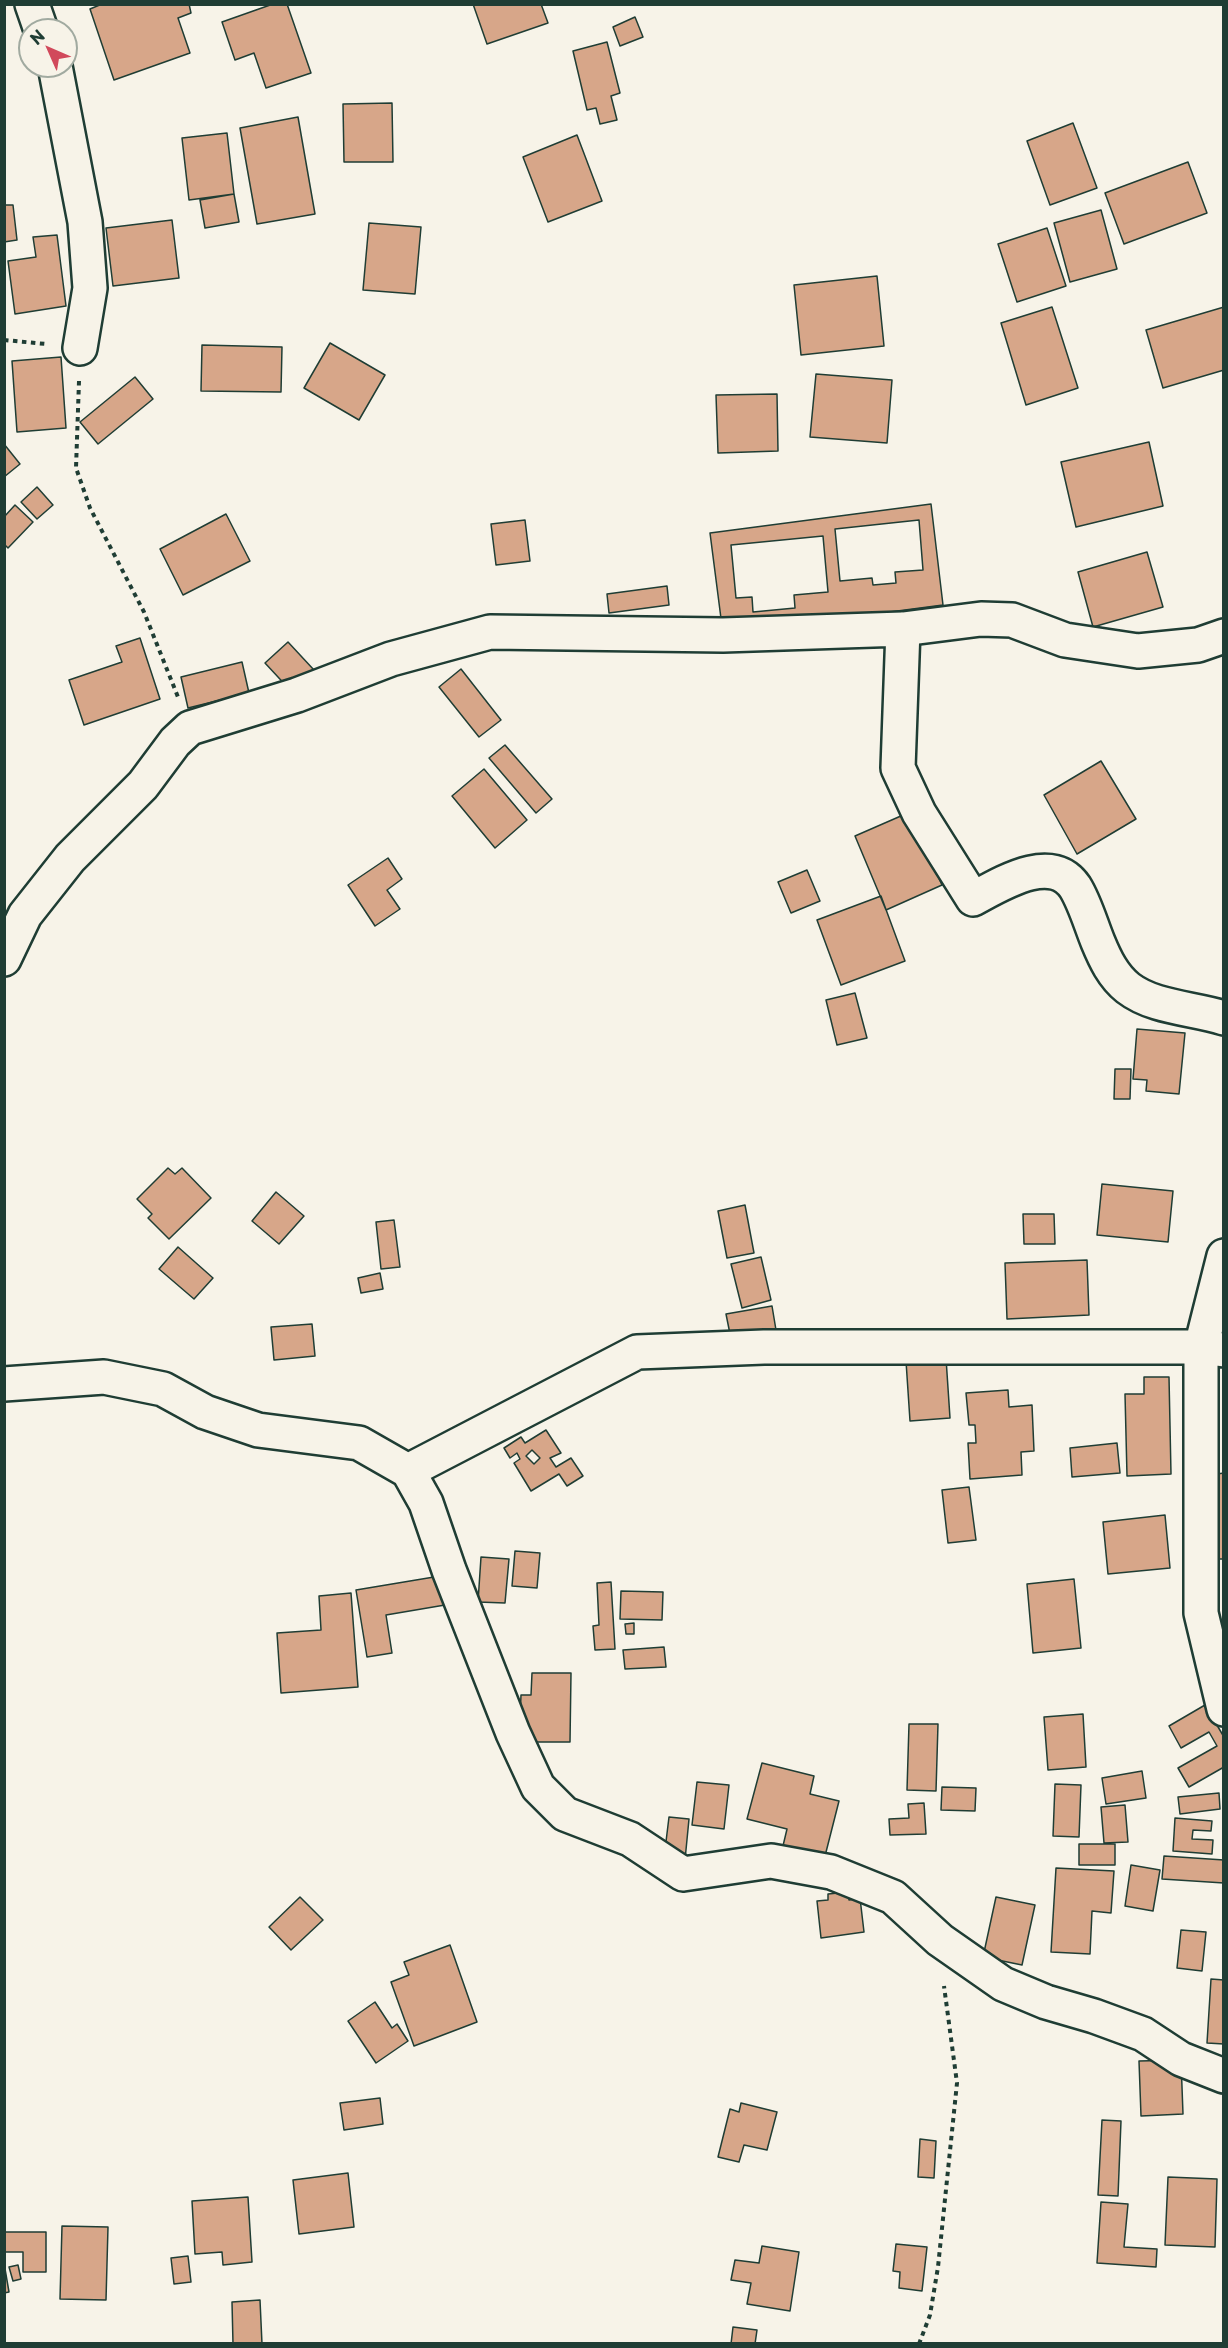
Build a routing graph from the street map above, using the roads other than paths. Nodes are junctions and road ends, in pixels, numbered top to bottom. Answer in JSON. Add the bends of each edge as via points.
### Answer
{"nodes":[{"id":1,"x":57,"y":78,"type":"edge"},
{"id":2,"x":80,"y":348,"type":"road end"},
{"id":3,"x":903,"y":629,"type":"junction"},
{"id":4,"x":1224,"y":636,"type":"edge"},
{"id":5,"x":4,"y":959,"type":"edge"},
{"id":6,"x":1224,"y":1018,"type":"edge"},
{"id":7,"x":1224,"y":1256,"type":"edge"},
{"id":8,"x":1212,"y":1349,"type":"edge"},
{"id":9,"x":4,"y":1384,"type":"edge"},
{"id":10,"x":408,"y":1471,"type":"junction"},
{"id":11,"x":1224,"y":1709,"type":"edge"},
{"id":12,"x":1224,"y":2076,"type":"edge"}],
"edges":[{"from":1,"to":2,"type":"street","via":[[86,222],[90,288]]},
{"from":3,"to":4,"type":"street","via":[[981,619],[1012,620],[1065,640],[1138,651],[1198,645]]},
{"from":3,"to":5,"type":"street","via":[[723,635],[490,632],[391,659],[190,728],[143,784],[64,866],[25,915]]},
{"from":3,"to":6,"type":"street","via":[[898,768],[919,813],[973,899],[1015,877],[1050,870],[1065,875],[1076,889],[1107,965],[1128,988],[1163,1004]]},
{"from":7,"to":8,"type":"street"},
{"from":8,"to":10,"type":"street","via":[[764,1347],[637,1352]]},
{"from":8,"to":11,"type":"street","via":[[1201,1613]]},
{"from":9,"to":10,"type":"street","via":[[104,1377],[163,1389],[205,1412],[258,1431],[359,1443]]},
{"from":10,"to":12,"type":"street","via":[[426,1503],[513,1733],[538,1786],[565,1814],[630,1839],[683,1874],[771,1861],[831,1872],[893,1897],[940,1940],[1003,1984],[1143,2034],[1181,2059]]}]}
